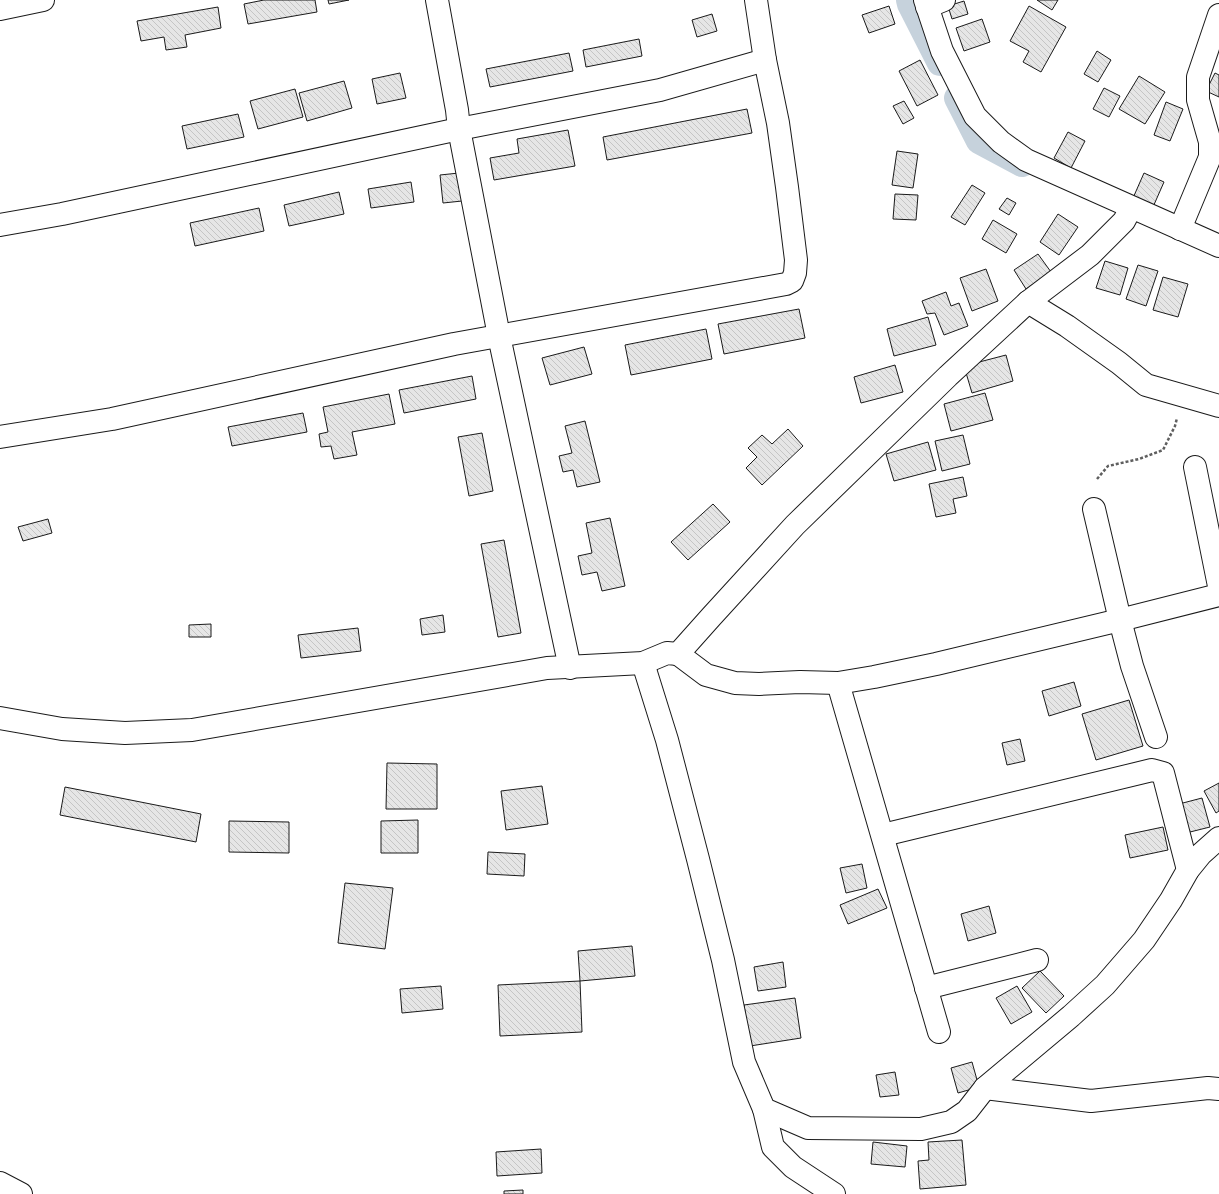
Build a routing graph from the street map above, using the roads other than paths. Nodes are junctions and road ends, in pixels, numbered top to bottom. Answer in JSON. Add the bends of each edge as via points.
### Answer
{"nodes":[{"id":1,"x":43,"y":0,"type":"edge"},
{"id":2,"x":437,"y":0,"type":"edge"},
{"id":3,"x":756,"y":0,"type":"edge"},
{"id":4,"x":932,"y":2,"type":"edge"},
{"id":5,"x":0,"y":9,"type":"edge"},
{"id":6,"x":1219,"y":15,"type":"edge"},
{"id":7,"x":765,"y":60,"type":"junction"},
{"id":8,"x":459,"y":129,"type":"junction"},
{"id":9,"x":1128,"y":215,"type":"junction"},
{"id":10,"x":0,"y":225,"type":"edge"},
{"id":11,"x":1180,"y":229,"type":"junction"},
{"id":12,"x":1219,"y":246,"type":"edge"},
{"id":13,"x":1028,"y":302,"type":"junction"},
{"id":14,"x":499,"y":336,"type":"junction"},
{"id":15,"x":1219,"y":406,"type":"edge"},
{"id":16,"x":0,"y":437,"type":"edge"},
{"id":17,"x":1195,"y":467,"type":"dead end"},
{"id":18,"x":1094,"y":509,"type":"dead end"},
{"id":19,"x":1219,"y":586,"type":"edge"},
{"id":20,"x":1219,"y":595,"type":"edge"},
{"id":21,"x":1120,"y":620,"type":"junction"},
{"id":22,"x":678,"y":654,"type":"junction"},
{"id":23,"x":643,"y":663,"type":"junction"},
{"id":24,"x":570,"y":668,"type":"junction"},
{"id":25,"x":838,"y":682,"type":"junction"},
{"id":26,"x":0,"y":718,"type":"edge"},
{"id":27,"x":1156,"y":737,"type":"dead end"},
{"id":28,"x":883,"y":835,"type":"junction"},
{"id":29,"x":1219,"y":838,"type":"edge"},
{"id":30,"x":1188,"y":870,"type":"junction"},
{"id":31,"x":1037,"y":960,"type":"dead end"},
{"id":32,"x":926,"y":988,"type":"junction"},
{"id":33,"x":939,"y":1032,"type":"dead end"},
{"id":34,"x":1215,"y":1084,"type":"edge"},
{"id":35,"x":984,"y":1088,"type":"junction"},
{"id":36,"x":764,"y":1109,"type":"junction"},
{"id":37,"x":0,"y":1183,"type":"edge"},
{"id":38,"x":21,"y":1194,"type":"edge"},
{"id":39,"x":834,"y":1194,"type":"edge"}],
"edges":[{"from":1,"to":5,"type":"street"},
{"from":2,"to":8,"type":"street"},
{"from":3,"to":7,"type":"street"},
{"from":4,"to":9,"type":"street","via":[[942,52],[975,116],[1001,142],[1026,160]]},
{"from":6,"to":11,"type":"street","via":[[1198,77],[1198,100],[1210,142],[1210,158]]},
{"from":7,"to":8,"type":"street","via":[[660,90]]},
{"from":7,"to":14,"type":"street","via":[[778,123],[788,194],[796,260],[792,281],[769,288]]},
{"from":8,"to":10,"type":"street","via":[[92,208]]},
{"from":8,"to":14,"type":"street"},
{"from":9,"to":11,"type":"street"},
{"from":9,"to":13,"type":"street","via":[[1090,255]]},
{"from":11,"to":12,"type":"street"},
{"from":13,"to":15,"type":"street","via":[[1067,326],[1146,385]]},
{"from":13,"to":22,"type":"street","via":[[795,525]]},
{"from":14,"to":16,"type":"street","via":[[112,419]]},
{"from":14,"to":24,"type":"street"},
{"from":17,"to":19,"type":"street"},
{"from":18,"to":21,"type":"street"},
{"from":20,"to":21,"type":"street"},
{"from":21,"to":25,"type":"street","via":[[936,664]]},
{"from":21,"to":27,"type":"street","via":[[1132,666]]},
{"from":22,"to":23,"type":"street","via":[[667,653]]},
{"from":22,"to":25,"type":"street","via":[[706,675],[735,683]]},
{"from":23,"to":24,"type":"street"},
{"from":23,"to":36,"type":"street","via":[[667,740],[698,859],[723,960],[744,1062]]},
{"from":24,"to":26,"type":"street","via":[[547,668],[192,730],[125,733],[62,729]]},
{"from":25,"to":28,"type":"street"},
{"from":28,"to":30,"type":"street","via":[[1152,770],[1163,773]]},
{"from":28,"to":32,"type":"street"},
{"from":29,"to":30,"type":"street"},
{"from":30,"to":35,"type":"street","via":[[1144,940],[1105,985]]},
{"from":31,"to":32,"type":"street"},
{"from":32,"to":33,"type":"street"},
{"from":34,"to":35,"type":"street","via":[[1091,1101]]},
{"from":35,"to":36,"type":"street","via":[[967,1111],[950,1122],[921,1129],[808,1128]]},
{"from":36,"to":39,"type":"street","via":[[773,1147],[793,1167]]},
{"from":37,"to":38,"type":"street"}]}
